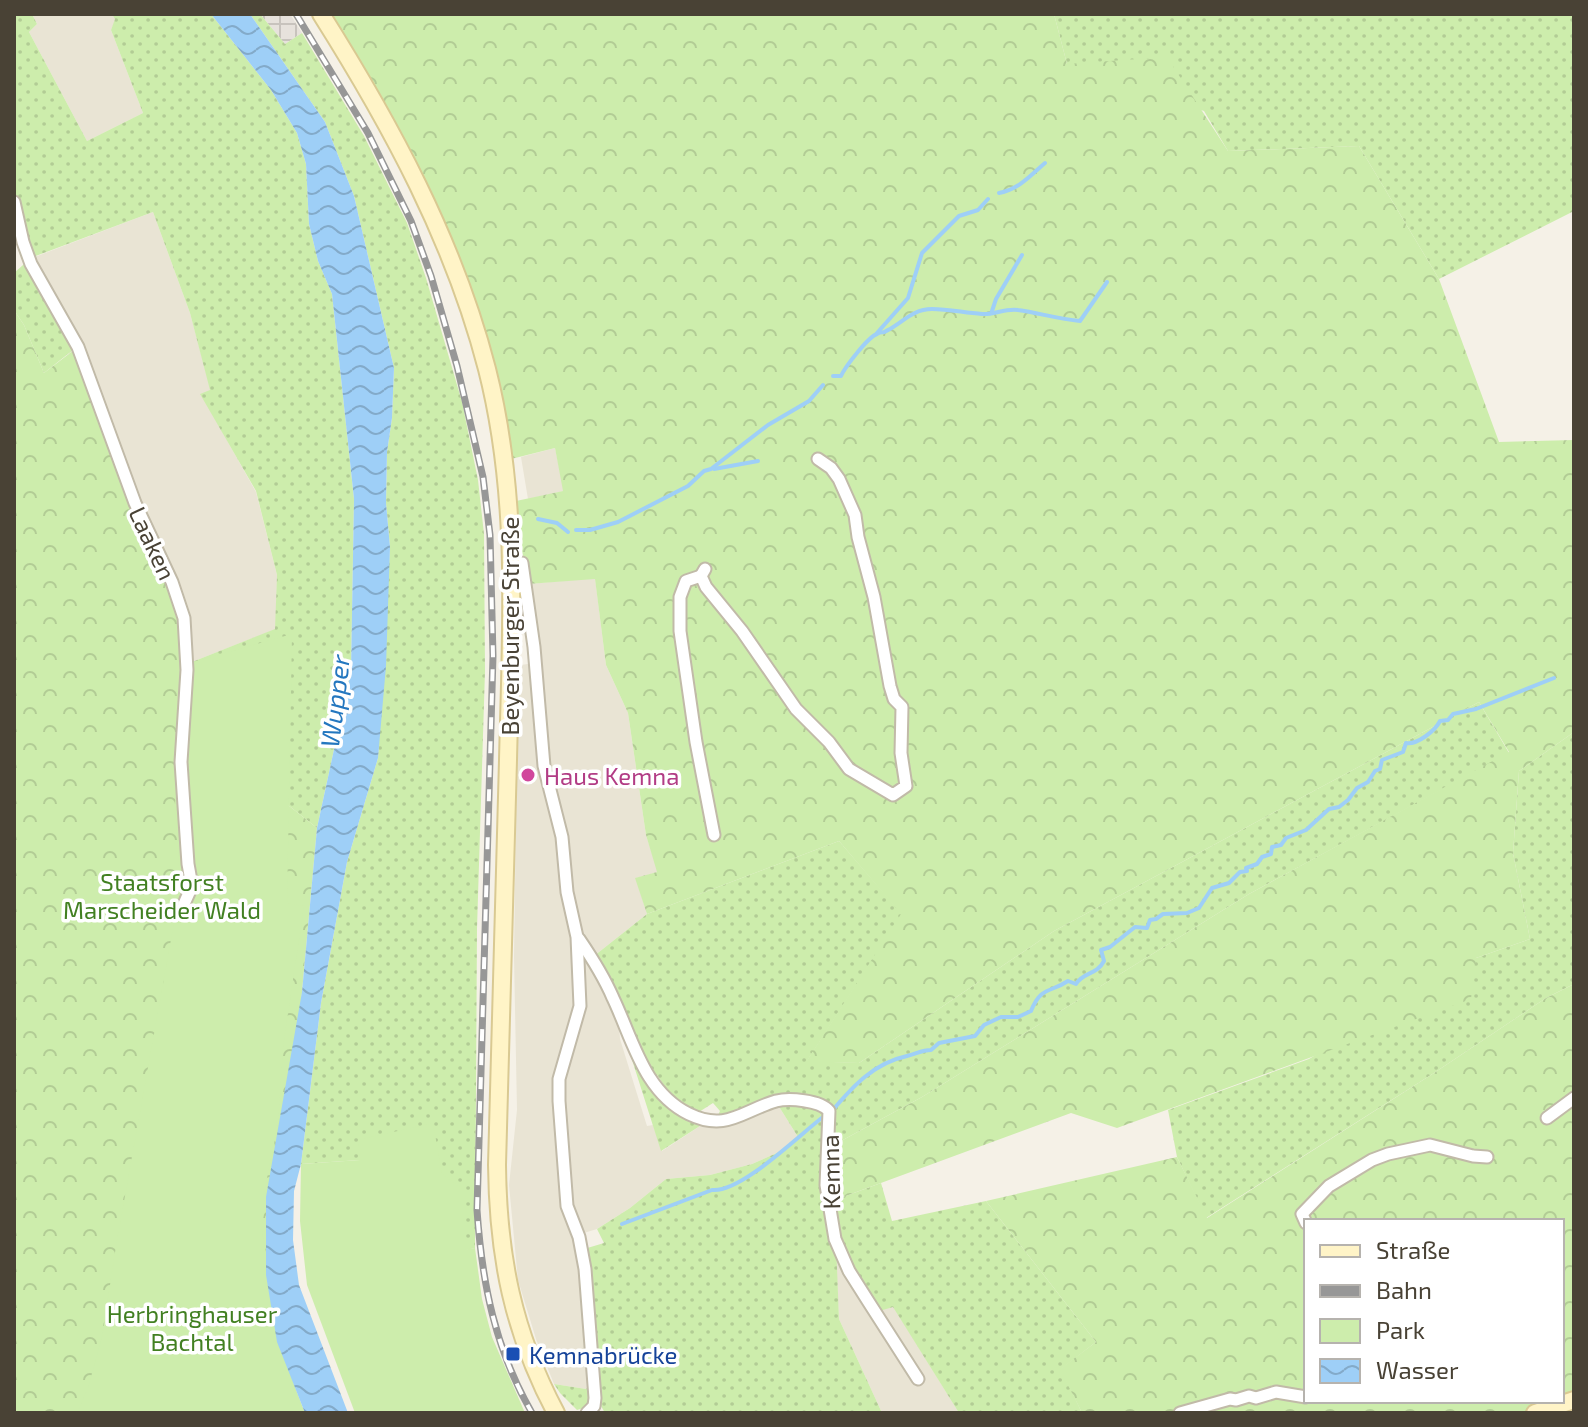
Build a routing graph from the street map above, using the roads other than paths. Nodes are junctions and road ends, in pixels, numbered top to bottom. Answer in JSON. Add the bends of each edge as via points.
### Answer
{"nodes":[{"id":1,"x":321,"y":14,"type":"edge"},
{"id":2,"x":14,"y":202,"type":"edge"},
{"id":3,"x":818,"y":459,"type":"dead end"},
{"id":4,"x":513,"y":563,"type":"junction"},
{"id":5,"x":714,"y":835,"type":"dead end"},
{"id":6,"x":184,"y":904,"type":"dead end"},
{"id":7,"x":577,"y":937,"type":"junction"},
{"id":8,"x":1574,"y":1098,"type":"edge"},
{"id":9,"x":1547,"y":1118,"type":"dead end"},
{"id":10,"x":1487,"y":1157,"type":"dead end"},
{"id":11,"x":1304,"y":1219,"type":"edge"},
{"id":12,"x":918,"y":1379,"type":"dead end"},
{"id":13,"x":1304,"y":1397,"type":"edge"},
{"id":14,"x":1574,"y":1400,"type":"edge"},
{"id":15,"x":556,"y":1413,"type":"edge"},
{"id":16,"x":587,"y":1413,"type":"edge"},
{"id":17,"x":1180,"y":1413,"type":"edge"},
{"id":18,"x":1535,"y":1413,"type":"edge"}],
"edges":[{"from":1,"to":4,"type":"main road","name":"Beyenburger Straße","via":[[416,180],[463,291],[494,403]]},
{"from":2,"to":6,"type":"street","name":"Laaken","via":[[31,264],[78,347],[184,618],[187,670],[181,762],[192,886]]},
{"from":3,"to":5,"type":"street","via":[[839,479],[855,515],[890,686],[902,707],[906,786],[893,795],[849,769],[796,709],[706,587],[703,572],[686,581],[680,597],[680,631]]},
{"from":4,"to":7,"type":"street","name":"Kemna","via":[[522,563],[544,766],[562,837]]},
{"from":4,"to":15,"type":"main road","name":"Beyenburger Straße","via":[[497,1198],[512,1306]]},
{"from":7,"to":12,"type":"street","name":"Kemna","via":[[604,978],[649,1078],[670,1102],[705,1121],[718,1122],[778,1100],[825,1106],[830,1118],[826,1185],[835,1239],[861,1291]]},
{"from":7,"to":16,"type":"street","name":"Kemna","via":[[580,1006],[559,1079],[559,1101],[567,1206],[585,1269],[595,1398]]},
{"from":8,"to":9,"type":"street"},
{"from":10,"to":11,"type":"street","via":[[1430,1145],[1388,1154],[1329,1186],[1302,1214]]},
{"from":13,"to":17,"type":"street","via":[[1270,1392]]},
{"from":14,"to":18,"type":"main road"}]}
